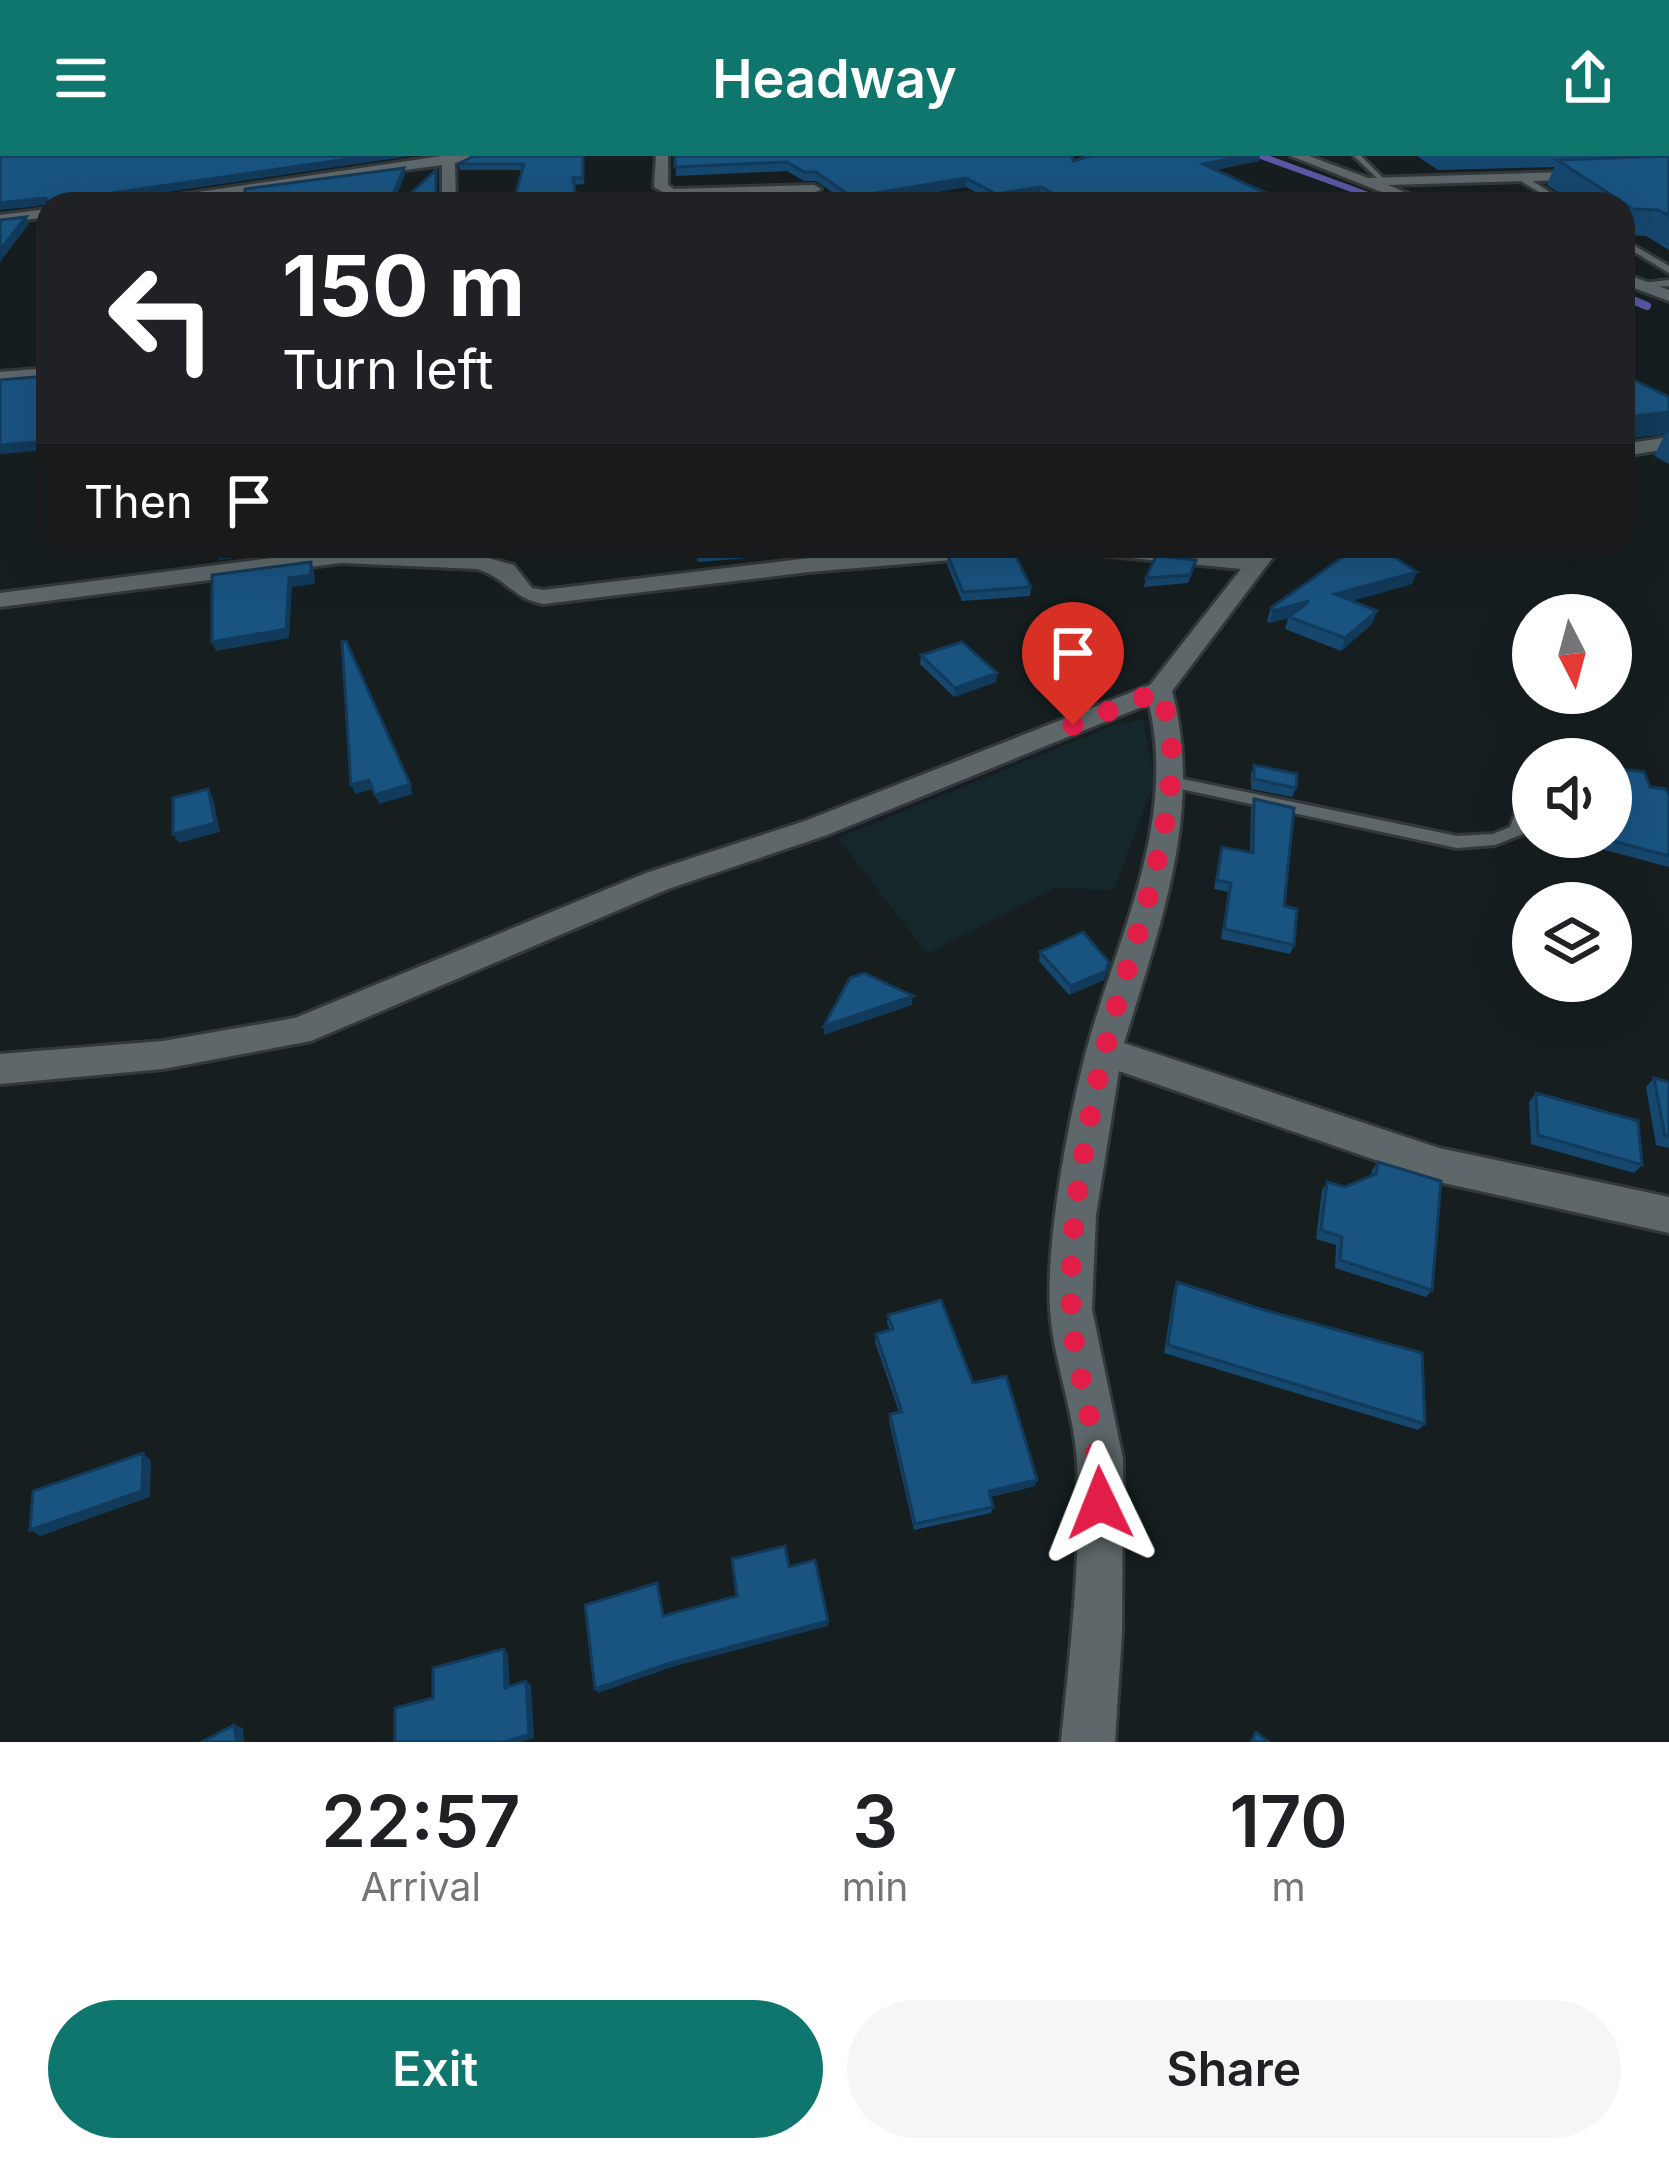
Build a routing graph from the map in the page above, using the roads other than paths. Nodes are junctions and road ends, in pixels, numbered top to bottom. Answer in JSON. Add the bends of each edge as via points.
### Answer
{"nodes":[{"id":1,"x":477,"y":156,"type":"edge"},
{"id":2,"x":662,"y":156,"type":"edge"},
{"id":3,"x":1297,"y":156,"type":"edge"},
{"id":4,"x":1357,"y":156,"type":"edge"},
{"id":5,"x":448,"y":159,"type":"edge"},
{"id":6,"x":1669,"y":173,"type":"edge"},
{"id":7,"x":1522,"y":178,"type":"junction"},
{"id":8,"x":1385,"y":181,"type":"junction"},
{"id":9,"x":1365,"y":182,"type":"junction"},
{"id":10,"x":814,"y":189,"type":"edge"},
{"id":11,"x":210,"y":192,"type":"edge"},
{"id":12,"x":449,"y":192,"type":"edge"},
{"id":13,"x":670,"y":192,"type":"edge"},
{"id":14,"x":707,"y":192,"type":"edge"},
{"id":15,"x":1392,"y":192,"type":"edge"},
{"id":16,"x":1545,"y":192,"type":"edge"},
{"id":17,"x":36,"y":214,"type":"edge"},
{"id":18,"x":0,"y":219,"type":"edge"},
{"id":19,"x":1635,"y":249,"type":"edge"},
{"id":20,"x":1669,"y":270,"type":"edge"},
{"id":21,"x":1635,"y":281,"type":"edge"},
{"id":22,"x":1635,"y":283,"type":"edge"},
{"id":23,"x":1669,"y":284,"type":"edge"},
{"id":24,"x":1669,"y":296,"type":"edge"},
{"id":25,"x":36,"y":375,"type":"edge"},
{"id":26,"x":0,"y":378,"type":"edge"},
{"id":27,"x":1669,"y":443,"type":"edge"},
{"id":28,"x":1635,"y":448,"type":"edge"},
{"id":29,"x":326,"y":558,"type":"edge"},
{"id":30,"x":387,"y":558,"type":"edge"},
{"id":31,"x":821,"y":558,"type":"edge"},
{"id":32,"x":1263,"y":558,"type":"edge"},
{"id":33,"x":0,"y":600,"type":"edge"},
{"id":34,"x":1159,"y":691,"type":"junction"},
{"id":35,"x":1173,"y":782,"type":"junction"},
{"id":36,"x":1512,"y":832,"type":"edge"},
{"id":37,"x":1104,"y":1051,"type":"junction"},
{"id":38,"x":0,"y":1069,"type":"edge"},
{"id":39,"x":1669,"y":1215,"type":"edge"},
{"id":40,"x":1088,"y":1742,"type":"edge"}],
"edges":[{"from":1,"to":5,"type":"street"},
{"from":2,"to":13,"type":"street","via":[[662,187]]},
{"from":3,"to":9,"type":"street"},
{"from":4,"to":8,"type":"lane"},
{"from":5,"to":11,"type":"street"},
{"from":5,"to":12,"type":"street"},
{"from":6,"to":7,"type":"street"},
{"from":7,"to":8,"type":"street"},
{"from":7,"to":16,"type":"lane"},
{"from":8,"to":9,"type":"street"},
{"from":9,"to":15,"type":"street"},
{"from":10,"to":14,"type":"street"},
{"from":17,"to":18,"type":"street"},
{"from":19,"to":20,"type":"lane"},
{"from":21,"to":23,"type":"lane"},
{"from":22,"to":24,"type":"street"},
{"from":25,"to":26,"type":"street"},
{"from":27,"to":28,"type":"street"},
{"from":29,"to":33,"type":"street"},
{"from":30,"to":31,"type":"street","via":[[478,562],[506,570],[524,593],[543,597]]},
{"from":32,"to":34,"type":"street"},
{"from":34,"to":35,"type":"street","via":[[1171,723]]},
{"from":34,"to":38,"type":"street","via":[[816,828],[657,881],[298,1031],[163,1055]]},
{"from":35,"to":36,"type":"lane","via":[[1457,842]]},
{"from":35,"to":37,"type":"street"},
{"from":37,"to":39,"type":"street","via":[[1439,1165]]},
{"from":37,"to":40,"type":"street","via":[[1076,1214],[1071,1309],[1100,1459]]}]}
